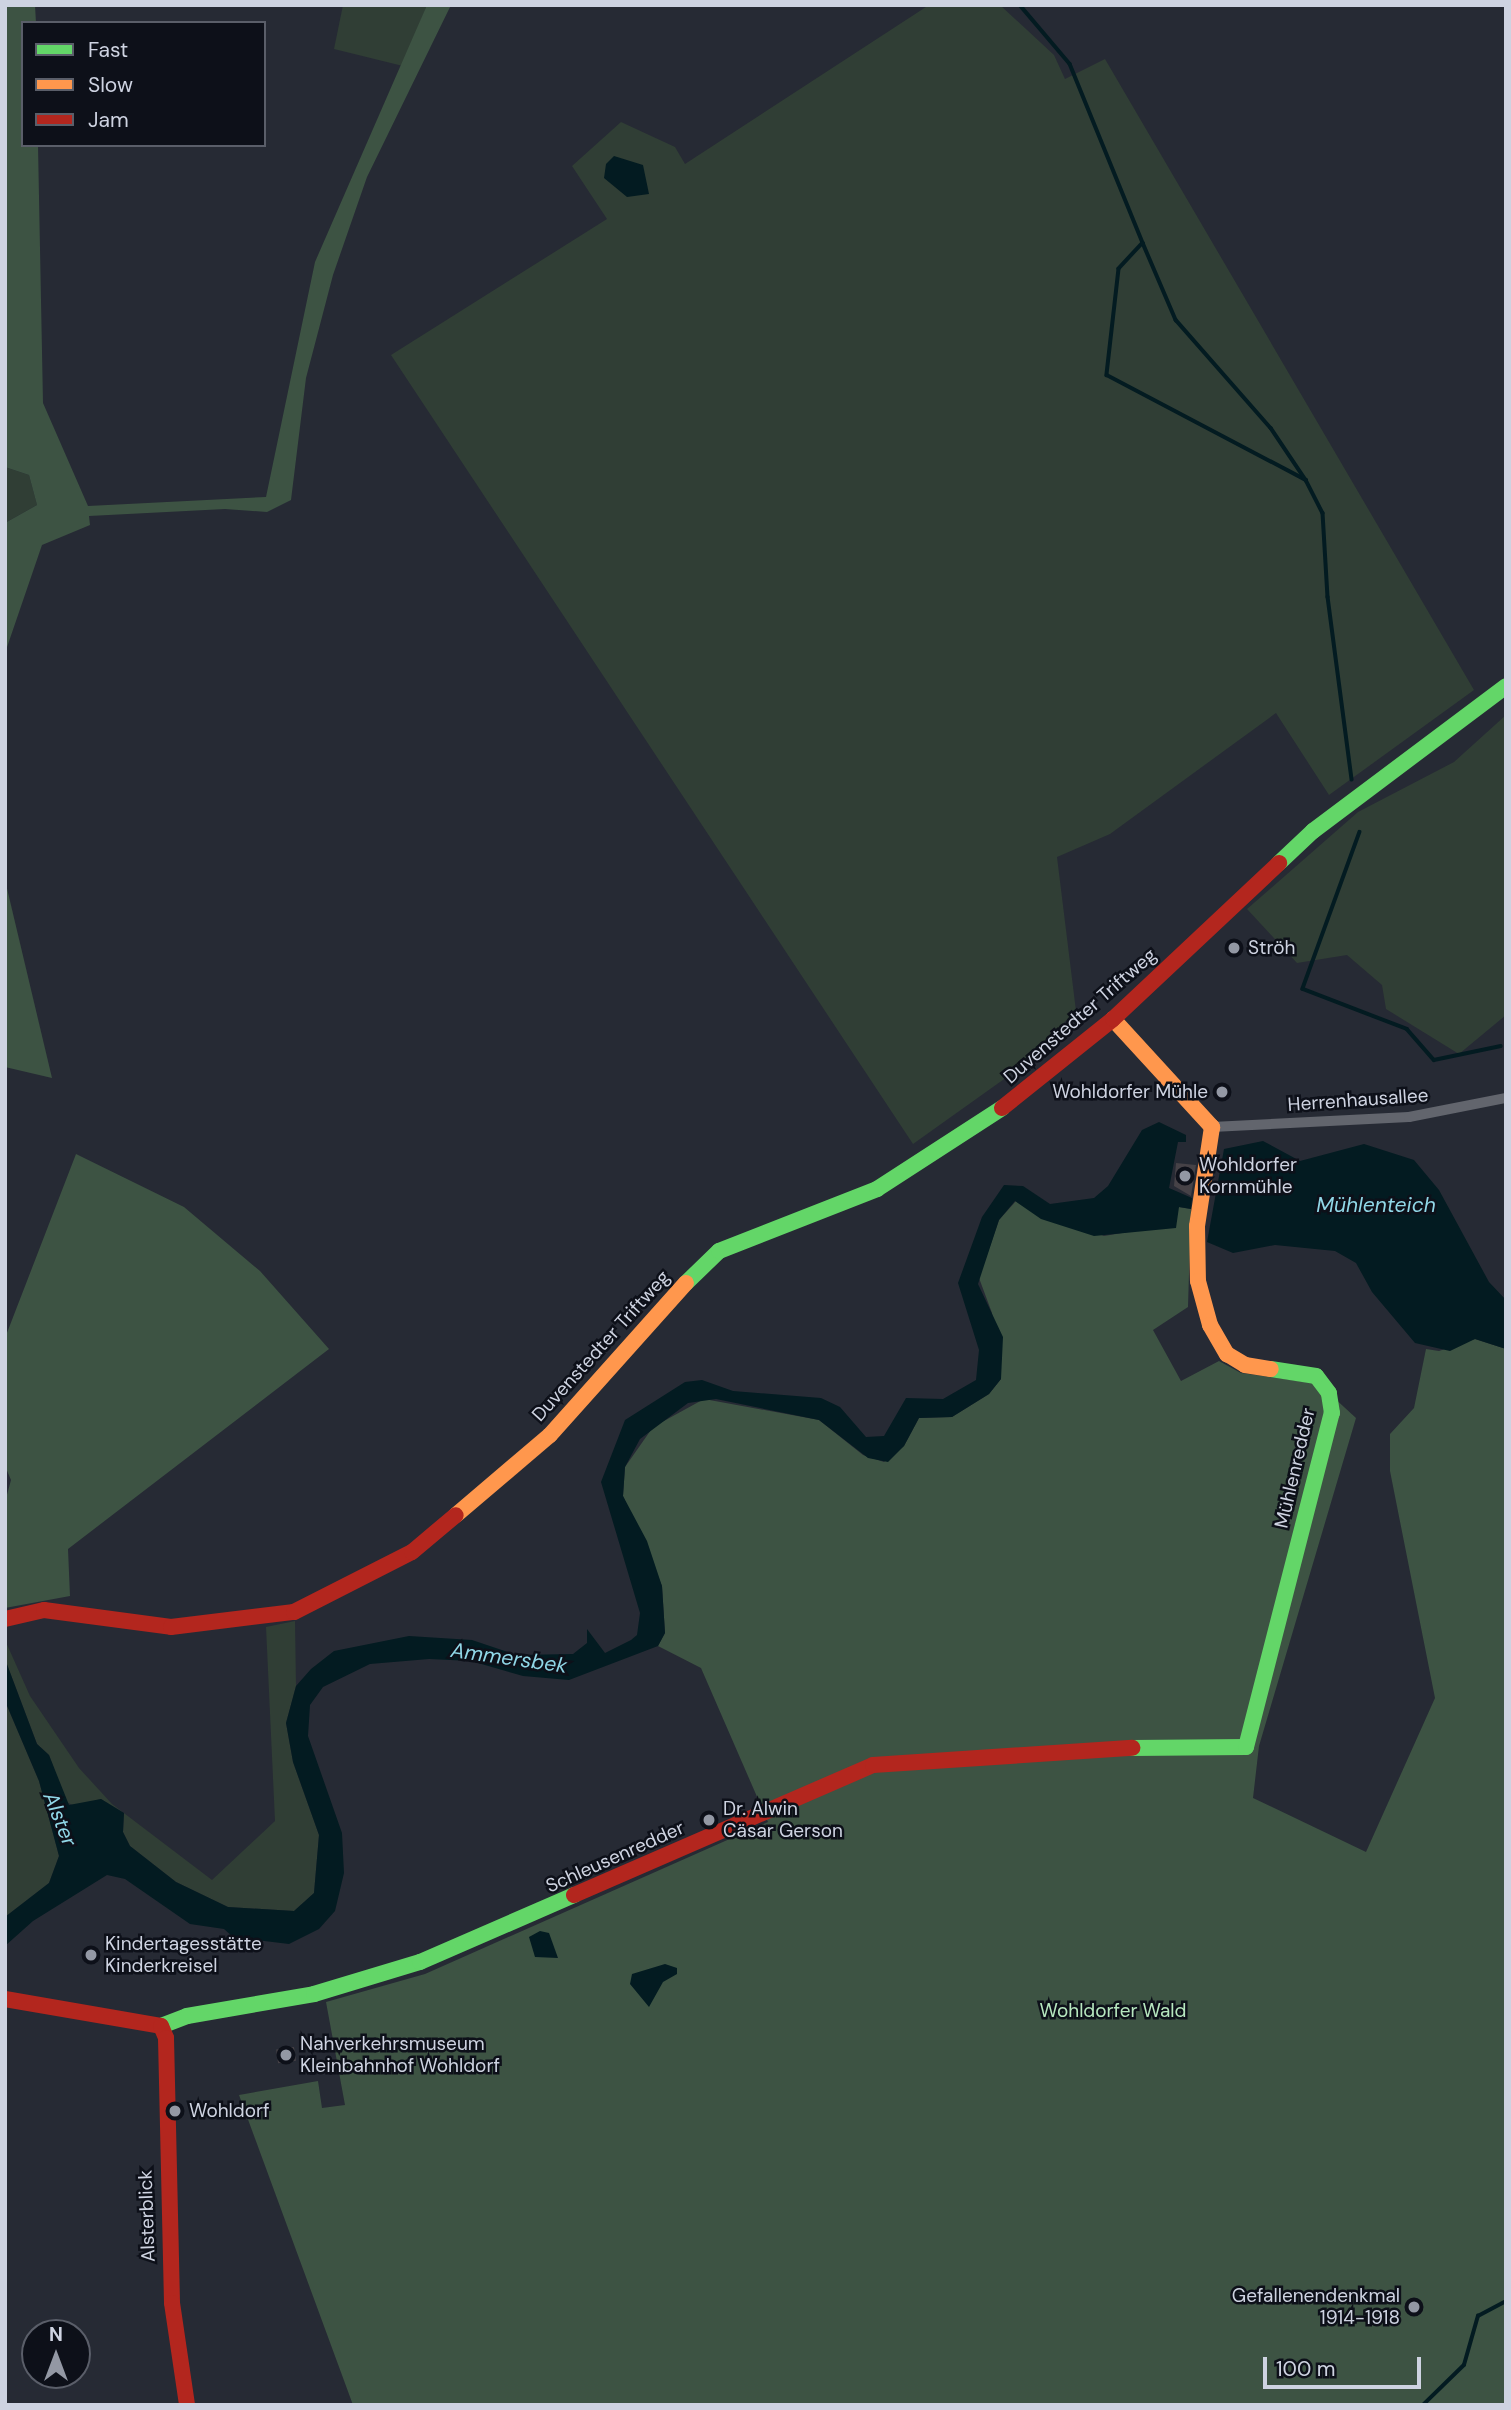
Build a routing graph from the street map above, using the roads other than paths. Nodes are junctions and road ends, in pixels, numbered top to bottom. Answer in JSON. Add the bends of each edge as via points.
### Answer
{"nodes":[{"id":1,"x":1506,"y":686,"type":"edge"},
{"id":2,"x":1113,"y":1020,"type":"junction"},
{"id":3,"x":1506,"y":1098,"type":"edge"},
{"id":4,"x":1212,"y":1127,"type":"junction"},
{"id":5,"x":10,"y":1617,"type":"edge"},
{"id":6,"x":1245,"y":1747,"type":"joint"},
{"id":7,"x":5,"y":2000,"type":"edge"},
{"id":8,"x":161,"y":2026,"type":"junction"},
{"id":9,"x":187,"y":2405,"type":"edge"}],
"edges":[{"from":1,"to":2,"type":"street","name":"Duvenstedter Triftweg","via":[[1312,831]]},
{"from":2,"to":4,"type":"street"},
{"from":2,"to":5,"type":"street","name":"Duvenstedter Triftweg","via":[[1024,1094],[877,1189],[719,1251],[644,1324],[550,1435],[456,1519],[360,1583],[294,1612],[239,1622],[171,1627],[61,1610]]},
{"from":3,"to":4,"type":"street","name":"Herrenhausallee","via":[[1409,1117]]},
{"from":4,"to":6,"type":"street","name":"Mühlenredder","via":[[1197,1226],[1198,1281],[1210,1325],[1227,1354],[1245,1365],[1316,1376],[1329,1393],[1332,1413]]},
{"from":6,"to":8,"type":"street","name":"Schleusenredder","via":[[1171,1745],[873,1765],[420,1962],[314,1994]]},
{"from":7,"to":8,"type":"street","name":"Schleusenredder"},
{"from":8,"to":9,"type":"street","name":"Alsterblick","via":[[166,2038],[172,2303]]}]}
